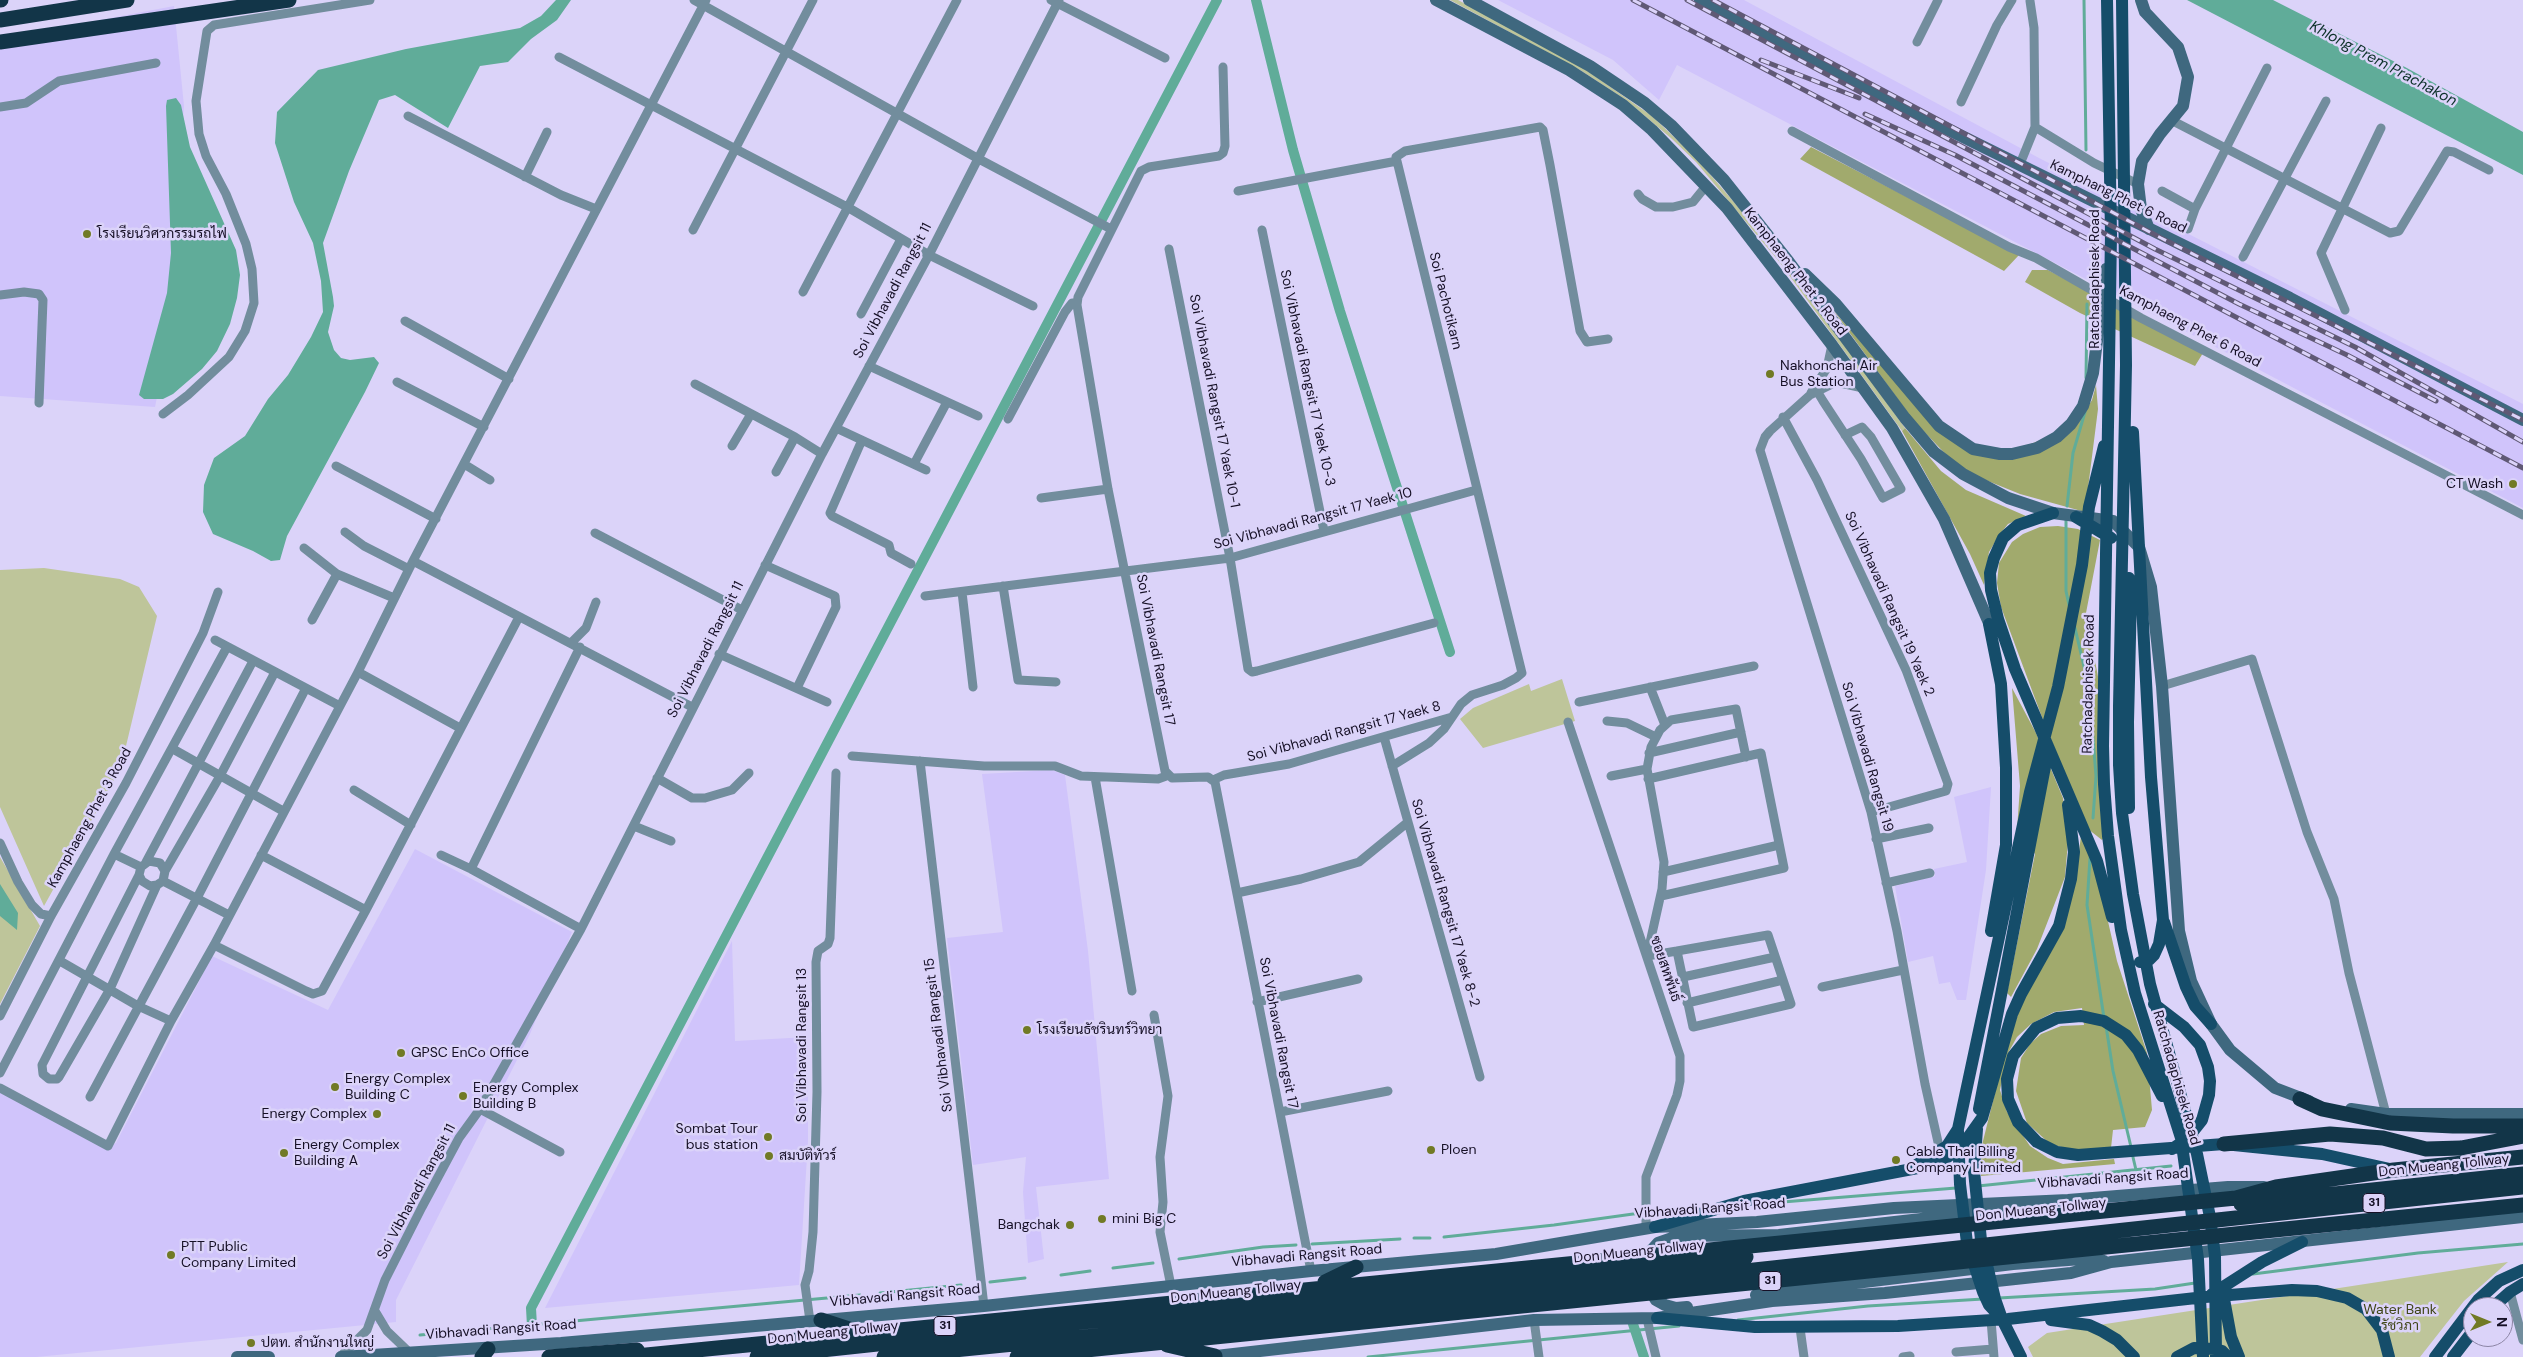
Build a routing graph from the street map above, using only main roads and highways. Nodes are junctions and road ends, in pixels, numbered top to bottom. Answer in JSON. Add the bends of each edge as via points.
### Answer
{"nodes":[{"id":1,"x":127,"y":0,"type":"edge"},
{"id":2,"x":289,"y":0,"type":"edge"},
{"id":3,"x":1436,"y":0,"type":"edge"},
{"id":4,"x":1469,"y":0,"type":"edge"},
{"id":5,"x":1700,"y":0,"type":"edge"},
{"id":6,"x":2107,"y":0,"type":"edge"},
{"id":7,"x":2122,"y":0,"type":"edge"},
{"id":8,"x":2141,"y":0,"type":"edge"},
{"id":9,"x":0,"y":20,"type":"edge"},
{"id":10,"x":0,"y":42,"type":"edge"},
{"id":11,"x":2149,"y":229,"type":"junction"},
{"id":12,"x":2111,"y":234,"type":"junction"},
{"id":13,"x":1789,"y":262,"type":"junction"},
{"id":14,"x":2126,"y":364,"type":"junction"},
{"id":15,"x":2523,"y":420,"type":"edge"},
{"id":16,"x":2110,"y":423,"type":"junction"},
{"id":17,"x":2053,"y":513,"type":"junction"},
{"id":18,"x":2076,"y":517,"type":"junction"},
{"id":19,"x":1989,"y":624,"type":"junction"},
{"id":20,"x":2015,"y":669,"type":"junction"},
{"id":21,"x":2058,"y":687,"type":"junction"},
{"id":22,"x":2066,"y":790,"type":"junction"},
{"id":23,"x":2129,"y":863,"type":"junction"},
{"id":24,"x":2163,"y":920,"type":"junction"},
{"id":25,"x":2114,"y":926,"type":"junction"},
{"id":26,"x":2211,"y":1024,"type":"junction"},
{"id":27,"x":2300,"y":1099,"type":"junction"},
{"id":28,"x":2523,"y":1114,"type":"edge"},
{"id":29,"x":2177,"y":1125,"type":"junction"},
{"id":30,"x":2523,"y":1126,"type":"edge"},
{"id":31,"x":2523,"y":1136,"type":"edge"},
{"id":32,"x":2224,"y":1144,"type":"junction"},
{"id":33,"x":2172,"y":1149,"type":"junction"},
{"id":34,"x":2523,"y":1157,"type":"edge"},
{"id":35,"x":1908,"y":1170,"type":"junction"},
{"id":36,"x":2394,"y":1170,"type":"junction"},
{"id":37,"x":2523,"y":1174,"type":"edge"},
{"id":38,"x":2276,"y":1187,"type":"junction"},
{"id":39,"x":2523,"y":1187,"type":"edge"},
{"id":40,"x":2068,"y":1200,"type":"junction"},
{"id":41,"x":2523,"y":1205,"type":"edge"},
{"id":42,"x":2523,"y":1217,"type":"edge"},
{"id":43,"x":1648,"y":1220,"type":"junction"},
{"id":44,"x":2302,"y":1242,"type":"junction"},
{"id":45,"x":2215,"y":1256,"type":"junction"},
{"id":46,"x":2111,"y":1262,"type":"junction"},
{"id":47,"x":1356,"y":1267,"type":"junction"},
{"id":48,"x":2523,"y":1270,"type":"edge"},
{"id":49,"x":2523,"y":1284,"type":"edge"},
{"id":50,"x":1315,"y":1287,"type":"junction"},
{"id":51,"x":2204,"y":1297,"type":"junction"},
{"id":52,"x":2504,"y":1297,"type":"edge"},
{"id":53,"x":1440,"y":1300,"type":"junction"},
{"id":54,"x":1652,"y":1319,"type":"junction"},
{"id":55,"x":2000,"y":1319,"type":"junction"},
{"id":56,"x":816,"y":1320,"type":"junction"},
{"id":57,"x":1082,"y":1322,"type":"junction"},
{"id":58,"x":863,"y":1334,"type":"junction"},
{"id":59,"x":1153,"y":1342,"type":"junction"},
{"id":60,"x":2463,"y":1344,"type":"edge"},
{"id":61,"x":485,"y":1353,"type":"edge"},
{"id":62,"x":1210,"y":1356,"type":"edge"},
{"id":63,"x":237,"y":1357,"type":"edge"},
{"id":64,"x":269,"y":1357,"type":"edge"},
{"id":65,"x":340,"y":1357,"type":"edge"},
{"id":66,"x":549,"y":1357,"type":"edge"},
{"id":67,"x":626,"y":1357,"type":"edge"},
{"id":68,"x":757,"y":1357,"type":"edge"},
{"id":69,"x":884,"y":1357,"type":"edge"},
{"id":70,"x":1017,"y":1357,"type":"edge"},
{"id":71,"x":1063,"y":1357,"type":"edge"},
{"id":72,"x":2021,"y":1357,"type":"edge"},
{"id":73,"x":2134,"y":1357,"type":"edge"},
{"id":74,"x":2177,"y":1357,"type":"edge"},
{"id":75,"x":2203,"y":1357,"type":"edge"},
{"id":76,"x":2216,"y":1357,"type":"edge"},
{"id":77,"x":2228,"y":1357,"type":"edge"},
{"id":78,"x":2239,"y":1357,"type":"edge"},
{"id":79,"x":2389,"y":1357,"type":"edge"},
{"id":80,"x":2435,"y":1357,"type":"edge"},
{"id":81,"x":2453,"y":1357,"type":"edge"}],
"edges":[{"from":1,"to":9,"type":"highway"},
{"from":2,"to":10,"type":"highway"},
{"from":3,"to":19,"type":"main road","name":"Kamphaeng Phet 2 Road","via":[[1601,90],[1652,130],[1727,208],[1864,388],[1910,457],[1960,552]]},
{"from":4,"to":13,"type":"main road","name":"Kamphaeng Phet 2 Road","via":[[1590,66],[1645,103],[1724,180]]},
{"from":5,"to":11,"type":"main road","name":"Kamphang Phet 6 Road"},
{"from":6,"to":12,"type":"main road","name":"Ratchadaphisek Road"},
{"from":7,"to":14,"type":"main road","name":"Ratchadaphisek Road"},
{"from":8,"to":11,"type":"main road","via":[[2145,12],[2178,48],[2187,71],[2183,106],[2142,160],[2138,184],[2141,209]]},
{"from":11,"to":15,"type":"main road","name":"Kamphang Phet 6 Road","via":[[2290,298]]},
{"from":12,"to":13,"type":"main road","via":[[2091,385],[2083,406],[2072,424],[2057,437],[2037,448],[2012,454],[1973,448],[1939,426],[1836,304]]},
{"from":12,"to":16,"type":"main road","name":"Ratchadaphisek Road"},
{"from":13,"to":17,"type":"main road","name":"Kamphaeng Phet 2 Road","via":[[1934,452],[1984,487]]},
{"from":14,"to":23,"type":"main road","name":"Ratchadaphisek Road","via":[[2119,765]]},
{"from":14,"to":24,"type":"main road","via":[[2137,488],[2151,777]]},
{"from":16,"to":21,"type":"main road","via":[[2089,507],[2082,565]]},
{"from":16,"to":29,"type":"main road","name":"Ratchadaphisek Road","via":[[2103,746],[2108,836],[2121,930],[2135,993]]},
{"from":17,"to":18,"type":"main road","name":"Kamphaeng Phet 2 Road"},
{"from":17,"to":20,"type":"main road","via":[[2014,528],[2003,538],[1990,573],[1998,619]]},
{"from":18,"to":23,"type":"main road","via":[[2112,539],[2128,567],[2131,595]]},
{"from":18,"to":26,"type":"main road","name":"Kamphaeng Phet 2 Road","via":[[2113,520],[2139,547],[2151,587],[2162,686],[2179,931],[2191,981]]},
{"from":19,"to":20,"type":"main road","name":"Kamphaeng Phet 2 Road"},
{"from":19,"to":55,"type":"main road","via":[[2001,684],[2006,845],[1958,1109],[1960,1184],[1967,1243],[1983,1292]]},
{"from":20,"to":22,"type":"main road"},
{"from":21,"to":35,"type":"main road","via":[[2030,792],[1958,1129],[1940,1151]]},
{"from":21,"to":55,"type":"main road","via":[[2017,919],[1981,1096],[1975,1146],[1976,1205],[1981,1240]]},
{"from":22,"to":25,"type":"main road","via":[[2097,861]]},
{"from":22,"to":35,"type":"main road","via":[[2074,852],[2059,926],[2037,961],[2012,1014],[1982,1118],[1954,1153],[1928,1166]]},
{"from":23,"to":45,"type":"main road","name":"Ratchadaphisek Road","via":[[2150,984],[2197,1154]]},
{"from":24,"to":25,"type":"main road","via":[[2159,944],[2149,960],[2141,962],[2131,956]]},
{"from":24,"to":26,"type":"main road","via":[[2186,987],[2195,1006]]},
{"from":25,"to":33,"type":"main road","via":[[2130,981],[2192,1034],[2208,1067],[2210,1095],[2202,1120],[2187,1139]]},
{"from":26,"to":27,"type":"main road","via":[[2230,1050],[2250,1068],[2275,1088]]},
{"from":27,"to":28,"type":"main road","via":[[2386,1114]]},
{"from":27,"to":30,"type":"highway","via":[[2322,1109],[2390,1123]]},
{"from":29,"to":33,"type":"main road","via":[[2138,1050],[2126,1036],[2104,1021],[2081,1016],[2048,1021],[2036,1028],[2013,1056],[2006,1088],[2008,1099],[2018,1122],[2037,1142],[2067,1154]]},
{"from":29,"to":75,"type":"main road","name":"Ratchadaphisek Road","via":[[2198,1258]]},
{"from":31,"to":32,"type":"highway","via":[[2461,1148],[2426,1149],[2383,1138],[2330,1134]]},
{"from":32,"to":33,"type":"main road"},
{"from":32,"to":36,"type":"main road","via":[[2322,1154]]},
{"from":34,"to":36,"type":"highway","name":"Vibhavadi Rangsit Road","number":"31"},
{"from":35,"to":43,"type":"main road"},
{"from":36,"to":38,"type":"highway","name":"Vibhavadi Rangsit Road","number":"31"},
{"from":37,"to":57,"type":"highway","name":"Don Mueang Tollway","number":"31","via":[[1863,1245]]},
{"from":38,"to":40,"type":"main road","name":"Vibhavadi Rangsit Road","number":"31","via":[[2228,1187]]},
{"from":38,"to":50,"type":"highway","name":"Vibhavadi Rangsit Road","number":"31","via":[[2236,1198]]},
{"from":39,"to":53,"type":"highway","name":"Don Mueang Tollway","number":"31","via":[[1745,1271]]},
{"from":40,"to":43,"type":"main road","name":"Vibhavadi Rangsit Road","number":"31","via":[[1894,1208],[1757,1222]]},
{"from":40,"to":46,"type":"main road","via":[[2006,1211],[1779,1235],[1678,1236],[1658,1243],[1650,1252],[1644,1263],[1644,1278],[1656,1300],[1676,1308],[1779,1291],[1897,1277],[2062,1260]]},
{"from":41,"to":59,"type":"highway","number":"31"},
{"from":42,"to":44,"type":"main road","number":"31"},
{"from":43,"to":47,"type":"main road","name":"Vibhavadi Rangsit Road","number":"31","via":[[1496,1254]]},
{"from":44,"to":46,"type":"main road","number":"31"},
{"from":44,"to":51,"type":"main road"},
{"from":45,"to":76,"type":"main road","name":"Ratchadaphisek Road"},
{"from":45,"to":78,"type":"main road","via":[[2231,1337]]},
{"from":46,"to":54,"type":"main road","number":"31","via":[[2071,1273],[1885,1293],[1772,1301]]},
{"from":47,"to":50,"type":"highway"},
{"from":47,"to":56,"type":"main road","name":"Vibhavadi Rangsit Road","number":"31"},
{"from":48,"to":80,"type":"main road","via":[[2499,1281],[2484,1294]]},
{"from":49,"to":52,"type":"main road"},
{"from":50,"to":58,"type":"highway","name":"Vibhavadi Rangsit Road","number":"31"},
{"from":51,"to":55,"type":"main road"},
{"from":51,"to":79,"type":"main road","via":[[2292,1290],[2347,1298],[2366,1309],[2382,1330]]},
{"from":53,"to":69,"type":"highway","name":"Don Mueang Tollway","number":"31"},
{"from":53,"to":71,"type":"highway","via":[[1317,1326]]},
{"from":54,"to":55,"type":"main road","via":[[1800,1328]]},
{"from":54,"to":62,"type":"main road","number":"31","via":[[1534,1320]]},
{"from":55,"to":72,"type":"main road"},
{"from":55,"to":73,"type":"main road","via":[[2064,1320],[2089,1325],[2117,1340]]},
{"from":56,"to":58,"type":"highway"},
{"from":56,"to":61,"type":"main road","name":"Vibhavadi Rangsit Road","number":"31"},
{"from":57,"to":66,"type":"highway","via":[[996,1321],[873,1328]]},
{"from":57,"to":68,"type":"highway","name":"Don Mueang Tollway","number":"31"},
{"from":58,"to":67,"type":"highway","name":"Vibhavadi Rangsit Road","number":"31"},
{"from":59,"to":62,"type":"highway"},
{"from":59,"to":70,"type":"highway","number":"31"},
{"from":60,"to":81,"type":"main road"},
{"from":61,"to":65,"type":"main road","name":"Vibhavadi Rangsit Road","number":"31","via":[[410,1352]]},
{"from":63,"to":64,"type":"main road"},
{"from":74,"to":77,"type":"main road","via":[[2194,1348],[2215,1349]]}]}
